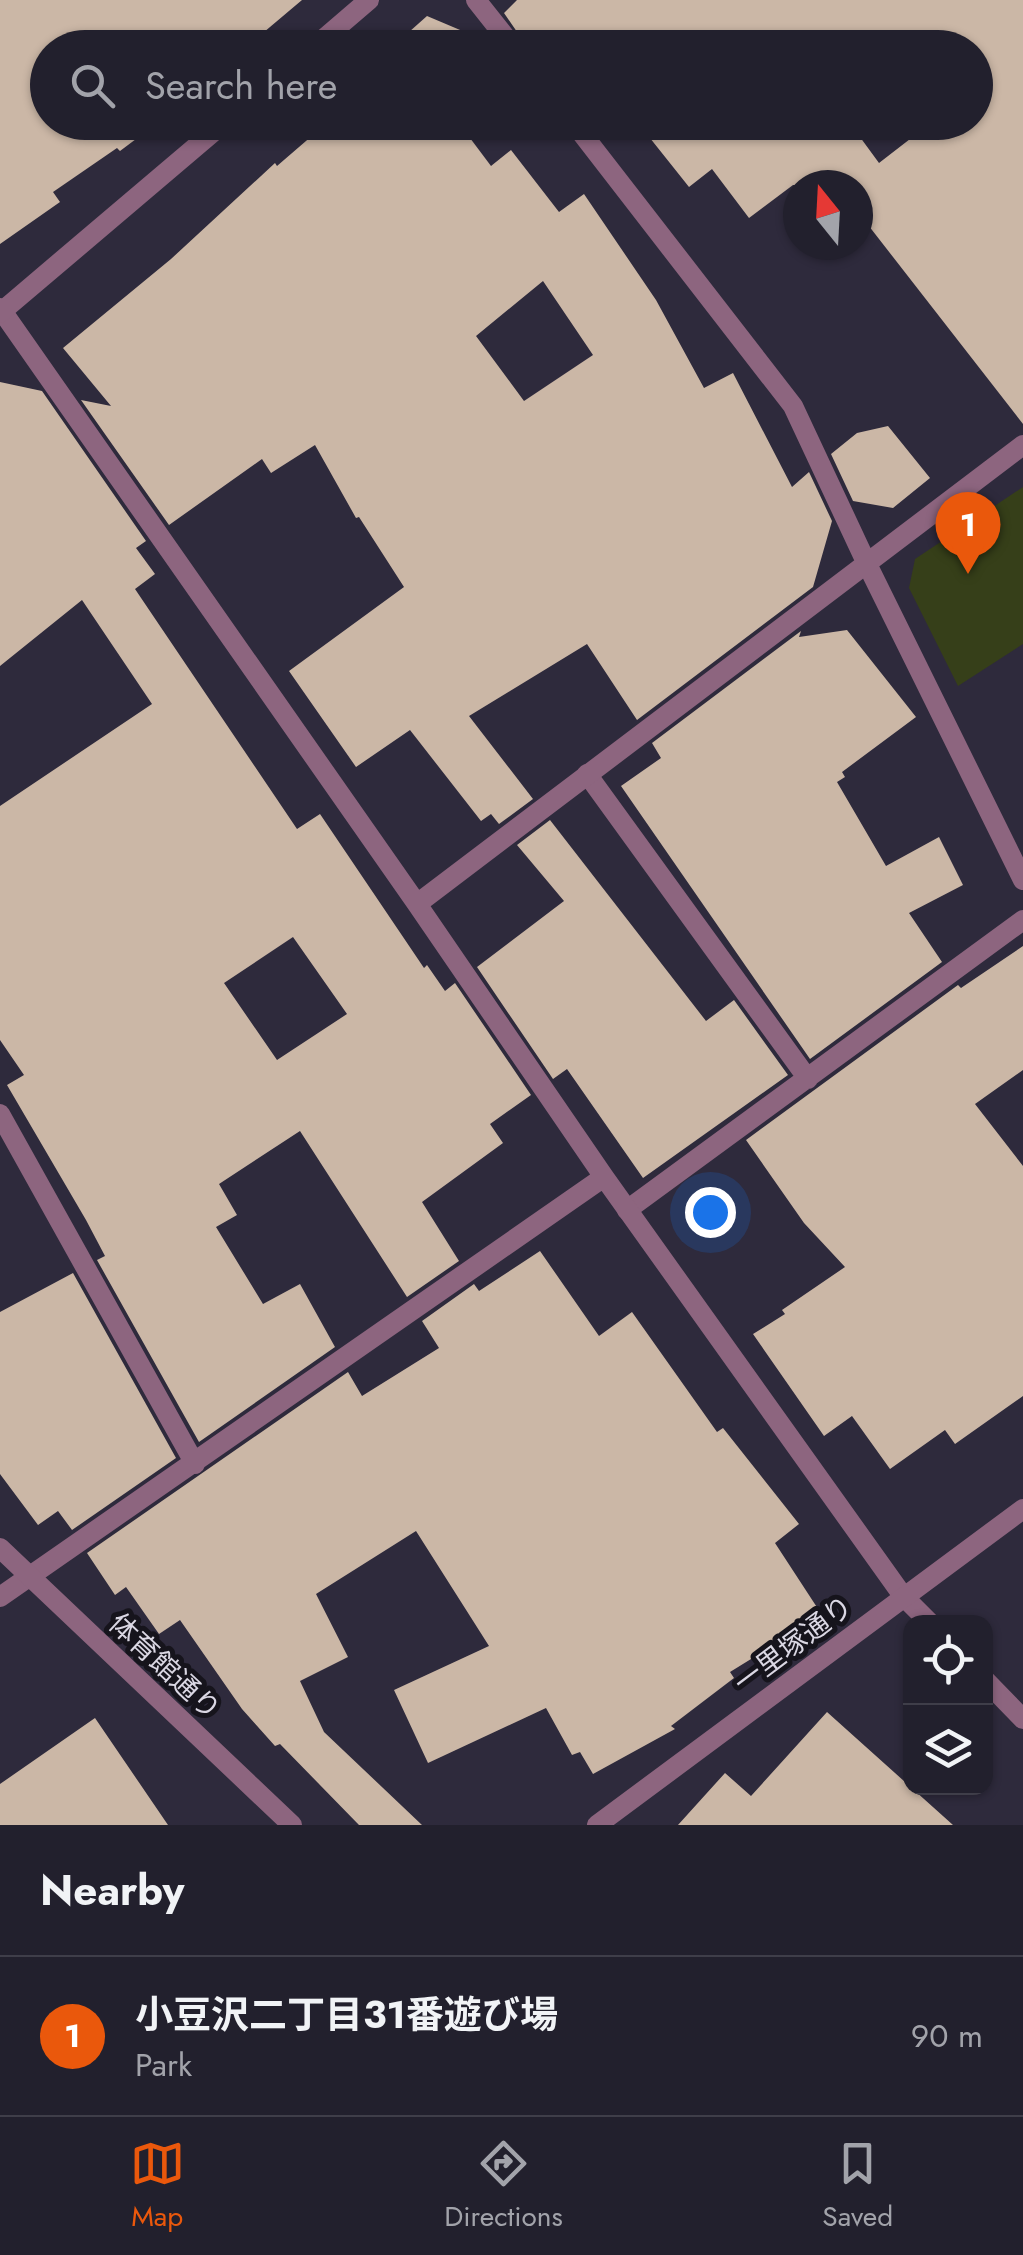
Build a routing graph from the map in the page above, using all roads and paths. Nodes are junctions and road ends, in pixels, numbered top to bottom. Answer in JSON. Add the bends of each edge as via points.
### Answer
{"nodes":[{"id":1,"x":369,"y":0,"type":"edge"},
{"id":2,"x":476,"y":0,"type":"edge"},
{"id":3,"x":334,"y":30,"type":"edge"},
{"id":4,"x":500,"y":30,"type":"edge"},
{"id":5,"x":204,"y":140,"type":"edge"},
{"id":6,"x":587,"y":140,"type":"edge"},
{"id":7,"x":1,"y":311,"type":"edge"},
{"id":8,"x":1023,"y":445,"type":"edge"},
{"id":9,"x":866,"y":562,"type":"junction"},
{"id":10,"x":586,"y":774,"type":"junction"},
{"id":11,"x":1023,"y":880,"type":"edge"},
{"id":12,"x":417,"y":904,"type":"junction"},
{"id":13,"x":1023,"y":920,"type":"edge"},
{"id":14,"x":808,"y":1079,"type":"junction"},
{"id":15,"x":0,"y":1114,"type":"edge"},
{"id":16,"x":604,"y":1177,"type":"junction"},
{"id":17,"x":627,"y":1210,"type":"junction"},
{"id":18,"x":195,"y":1464,"type":"junction"},
{"id":19,"x":1023,"y":1509,"type":"edge"},
{"id":20,"x":0,"y":1548,"type":"edge"},
{"id":21,"x":30,"y":1576,"type":"junction"},
{"id":22,"x":0,"y":1596,"type":"edge"},
{"id":23,"x":903,"y":1596,"type":"junction"},
{"id":24,"x":922,"y":1615,"type":"edge"},
{"id":25,"x":993,"y":1687,"type":"edge"},
{"id":26,"x":1023,"y":1719,"type":"edge"},
{"id":27,"x":292,"y":1825,"type":"edge"},
{"id":28,"x":597,"y":1825,"type":"edge"}],
"edges":[{"from":1,"to":3,"type":"street"},
{"from":2,"to":4,"type":"street"},
{"from":5,"to":7,"type":"street"},
{"from":6,"to":9,"type":"street","via":[[793,406]]},
{"from":7,"to":12,"type":"street"},
{"from":8,"to":9,"type":"street"},
{"from":9,"to":10,"type":"street"},
{"from":9,"to":11,"type":"street"},
{"from":10,"to":12,"type":"street"},
{"from":10,"to":14,"type":"street"},
{"from":12,"to":16,"type":"street"},
{"from":13,"to":14,"type":"street"},
{"from":14,"to":17,"type":"street"},
{"from":15,"to":18,"type":"street"},
{"from":16,"to":17,"type":"street"},
{"from":16,"to":18,"type":"street"},
{"from":17,"to":23,"type":"street"},
{"from":18,"to":21,"type":"street"},
{"from":19,"to":23,"type":"street","name":"一里塚通り"},
{"from":20,"to":21,"type":"street","name":"体育館通り"},
{"from":21,"to":22,"type":"street"},
{"from":21,"to":27,"type":"street","name":"体育館通り"},
{"from":23,"to":24,"type":"street"},
{"from":23,"to":28,"type":"street","name":"一里塚通り"},
{"from":25,"to":26,"type":"street"}]}
